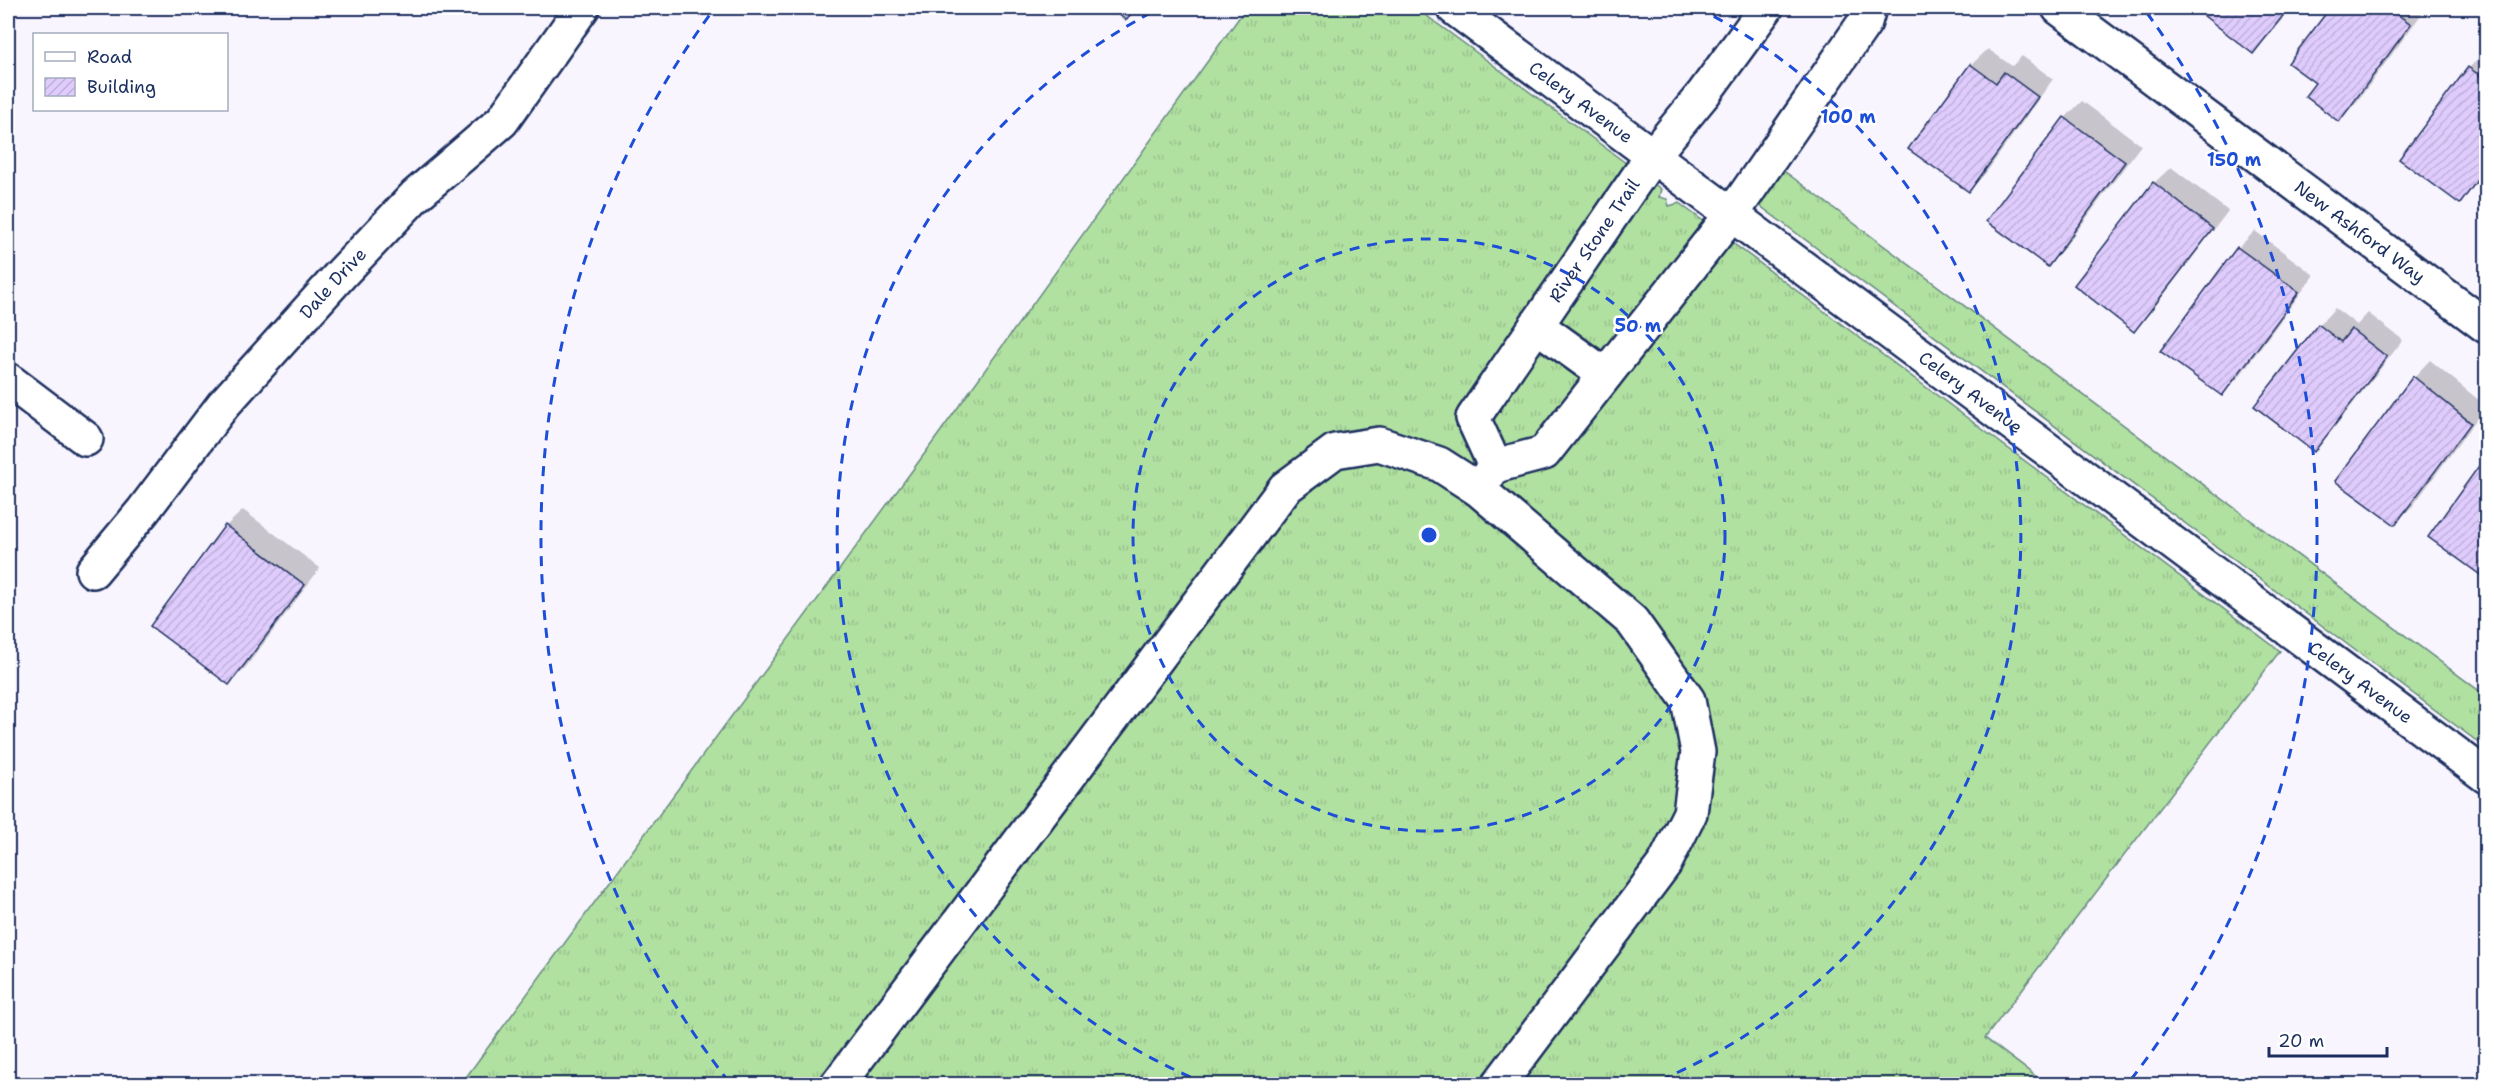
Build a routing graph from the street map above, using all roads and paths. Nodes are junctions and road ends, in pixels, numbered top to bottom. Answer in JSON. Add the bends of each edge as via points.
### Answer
{"nodes":[{"id":1,"x":582,"y":8,"type":"edge"},
{"id":2,"x":1455,"y":8,"type":"edge"},
{"id":3,"x":1766,"y":8,"type":"edge"},
{"id":4,"x":1869,"y":8,"type":"edge"},
{"id":5,"x":2059,"y":8,"type":"edge"},
{"id":6,"x":1653,"y":155,"type":"junction"},
{"id":7,"x":1732,"y":214,"type":"junction"},
{"id":8,"x":1536,"y":325,"type":"junction"},
{"id":9,"x":2487,"y":326,"type":"edge"},
{"id":10,"x":1605,"y":375,"type":"junction"},
{"id":11,"x":8,"y":380,"type":"edge"},
{"id":12,"x":86,"y":439,"type":"dead end"},
{"id":13,"x":1486,"y":477,"type":"junction"},
{"id":14,"x":93,"y":571,"type":"dead end"},
{"id":15,"x":2487,"y":776,"type":"edge"},
{"id":16,"x":838,"y":1084,"type":"edge"},
{"id":17,"x":1499,"y":1084,"type":"edge"}],
"edges":[{"from":1,"to":14,"type":"street","name":"Dale Drive","via":[[502,121],[415,196],[341,274],[223,405]]},
{"from":2,"to":6,"type":"street","name":"Celery Avenue"},
{"from":3,"to":6,"type":"street","name":"River Stone Trail"},
{"from":4,"to":7,"type":"street","via":[[1865,22]]},
{"from":5,"to":9,"type":"street","name":"New Ashford Way"},
{"from":6,"to":7,"type":"street","name":"Celery Avenue"},
{"from":6,"to":8,"type":"street","name":"River Stone Trail"},
{"from":7,"to":10,"type":"street"},
{"from":7,"to":15,"type":"street","name":"Celery Avenue"},
{"from":8,"to":10,"type":"street"},
{"from":8,"to":13,"type":"street","name":"River Stone Trail","via":[[1473,418]]},
{"from":10,"to":13,"type":"street","via":[[1544,453]]},
{"from":11,"to":12,"type":"street"},
{"from":13,"to":16,"type":"street","via":[[1379,444],[1335,451],[1285,488]]},
{"from":13,"to":17,"type":"street","via":[[1632,621],[1688,700],[1698,752],[1690,813],[1665,863]]}]}
